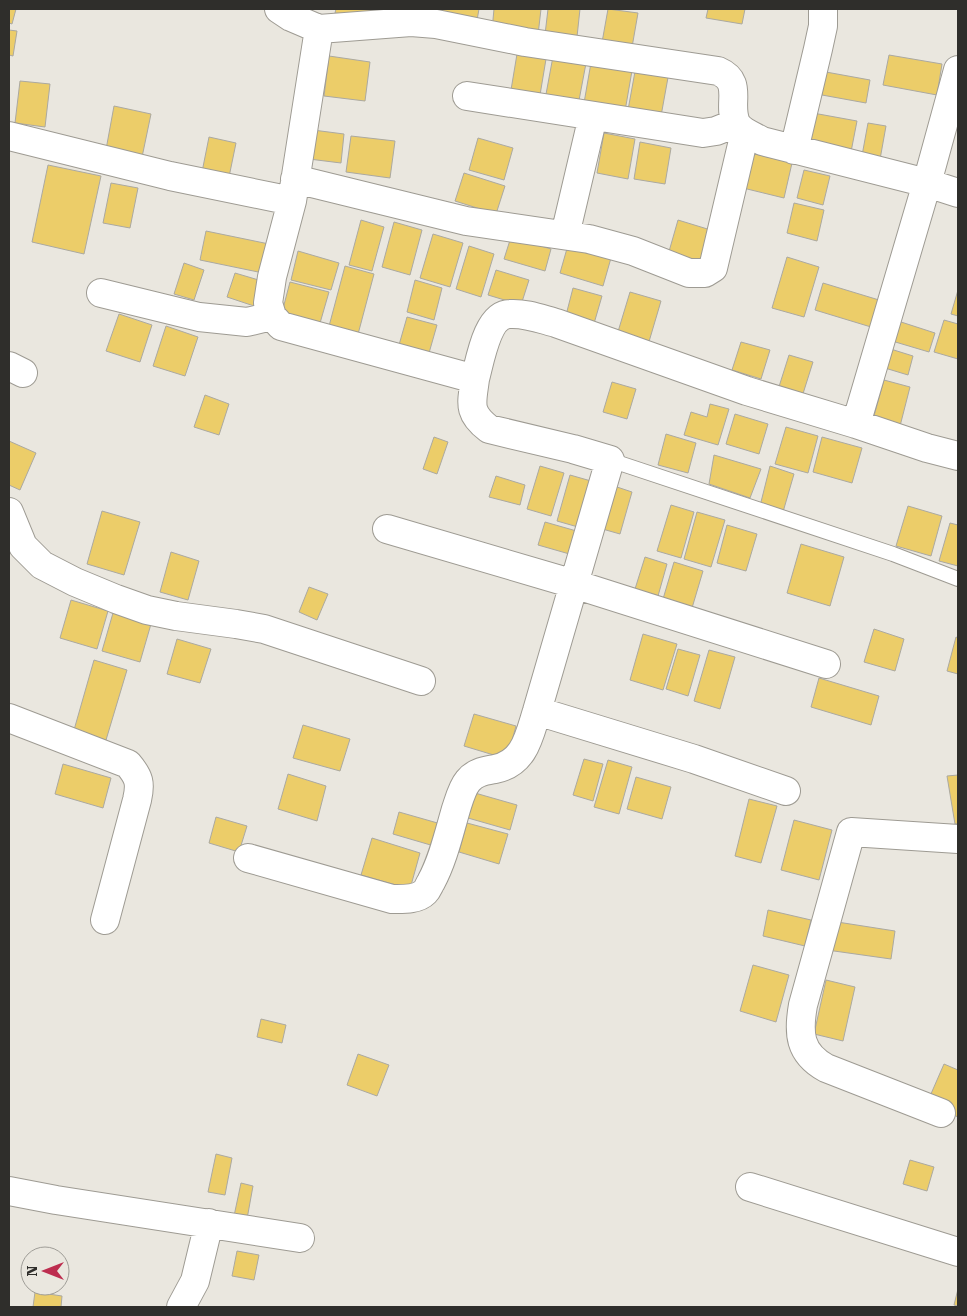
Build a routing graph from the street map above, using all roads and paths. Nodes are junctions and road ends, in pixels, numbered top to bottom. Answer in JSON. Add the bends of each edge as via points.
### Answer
{"nodes":[{"id":1,"x":279,"y":9,"type":"edge"},
{"id":2,"x":824,"y":9,"type":"edge"},
{"id":3,"x":319,"y":29,"type":"junction"},
{"id":4,"x":958,"y":70,"type":"edge"},
{"id":5,"x":467,"y":96,"type":"dead end"},
{"id":6,"x":593,"y":116,"type":"junction"},
{"id":7,"x":741,"y":128,"type":"junction"},
{"id":8,"x":9,"y":136,"type":"edge"},
{"id":9,"x":794,"y":150,"type":"junction"},
{"id":10,"x":927,"y":183,"type":"junction"},
{"id":11,"x":294,"y":190,"type":"junction"},
{"id":12,"x":958,"y":193,"type":"edge"},
{"id":13,"x":565,"y":235,"type":"junction"},
{"id":14,"x":102,"y":293,"type":"dead end"},
{"id":15,"x":272,"y":316,"type":"junction"},
{"id":16,"x":475,"y":379,"type":"junction"},
{"id":17,"x":856,"y":424,"type":"junction"},
{"id":18,"x":958,"y":456,"type":"edge"},
{"id":19,"x":610,"y":460,"type":"junction"},
{"id":20,"x":9,"y":512,"type":"edge"},
{"id":21,"x":387,"y":529,"type":"dead end"},
{"id":22,"x":958,"y":579,"type":"edge"},
{"id":23,"x":574,"y":584,"type":"junction"},
{"id":24,"x":826,"y":664,"type":"dead end"},
{"id":25,"x":421,"y":682,"type":"dead end"},
{"id":26,"x":537,"y":711,"type":"junction"},
{"id":27,"x":9,"y":718,"type":"edge"},
{"id":28,"x":786,"y":792,"type":"dead end"},
{"id":29,"x":958,"y":839,"type":"edge"},
{"id":30,"x":248,"y":858,"type":"dead end"},
{"id":31,"x":105,"y":920,"type":"dead end"},
{"id":32,"x":941,"y":1113,"type":"dead end"},
{"id":33,"x":750,"y":1187,"type":"dead end"},
{"id":34,"x":9,"y":1191,"type":"edge"},
{"id":35,"x":209,"y":1223,"type":"junction"},
{"id":36,"x":300,"y":1238,"type":"dead end"},
{"id":37,"x":958,"y":1252,"type":"edge"},
{"id":38,"x":181,"y":1307,"type":"edge"}],
"edges":[{"from":1,"to":3,"type":"street"},
{"from":2,"to":9,"type":"street","via":[[823,26]]},
{"from":3,"to":7,"type":"street","via":[[411,22],[436,24],[525,42],[718,70],[732,81],[733,110]]},
{"from":3,"to":11,"type":"street"},
{"from":4,"to":10,"type":"street"},
{"from":5,"to":6,"type":"street"},
{"from":6,"to":7,"type":"street","via":[[703,133]]},
{"from":6,"to":13,"type":"street"},
{"from":7,"to":9,"type":"street","via":[[762,141]]},
{"from":7,"to":13,"type":"street","via":[[713,268],[705,273],[689,272],[633,251]]},
{"from":8,"to":11,"type":"street","via":[[170,176]]},
{"from":9,"to":10,"type":"street"},
{"from":10,"to":12,"type":"street"},
{"from":10,"to":17,"type":"street"},
{"from":11,"to":13,"type":"street"},
{"from":11,"to":15,"type":"street","via":[[270,290],[268,302]]},
{"from":14,"to":15,"type":"street","via":[[199,317],[247,322]]},
{"from":15,"to":16,"type":"street","via":[[281,326]]},
{"from":16,"to":17,"type":"street","via":[[490,330],[498,318],[507,313],[527,315],[747,391]]},
{"from":16,"to":19,"type":"street","via":[[472,407],[480,422],[489,429]]},
{"from":17,"to":18,"type":"street"},
{"from":19,"to":22,"type":"lane","via":[[893,554]]},
{"from":19,"to":23,"type":"street"},
{"from":20,"to":25,"type":"street","via":[[23,546],[42,565],[116,599],[147,610],[264,630]]},
{"from":21,"to":23,"type":"street"},
{"from":23,"to":24,"type":"street"},
{"from":23,"to":26,"type":"street"},
{"from":26,"to":28,"type":"street","via":[[694,758]]},
{"from":26,"to":30,"type":"street","via":[[518,758],[512,764],[474,775],[467,782],[437,872],[425,892],[411,899],[392,899]]},
{"from":27,"to":31,"type":"street","via":[[128,764],[137,775],[140,788]]},
{"from":29,"to":32,"type":"street","via":[[851,832],[800,1023],[805,1049],[814,1061]]},
{"from":33,"to":37,"type":"street"},
{"from":34,"to":35,"type":"street"},
{"from":35,"to":36,"type":"street"},
{"from":35,"to":38,"type":"street","via":[[195,1281]]}]}
